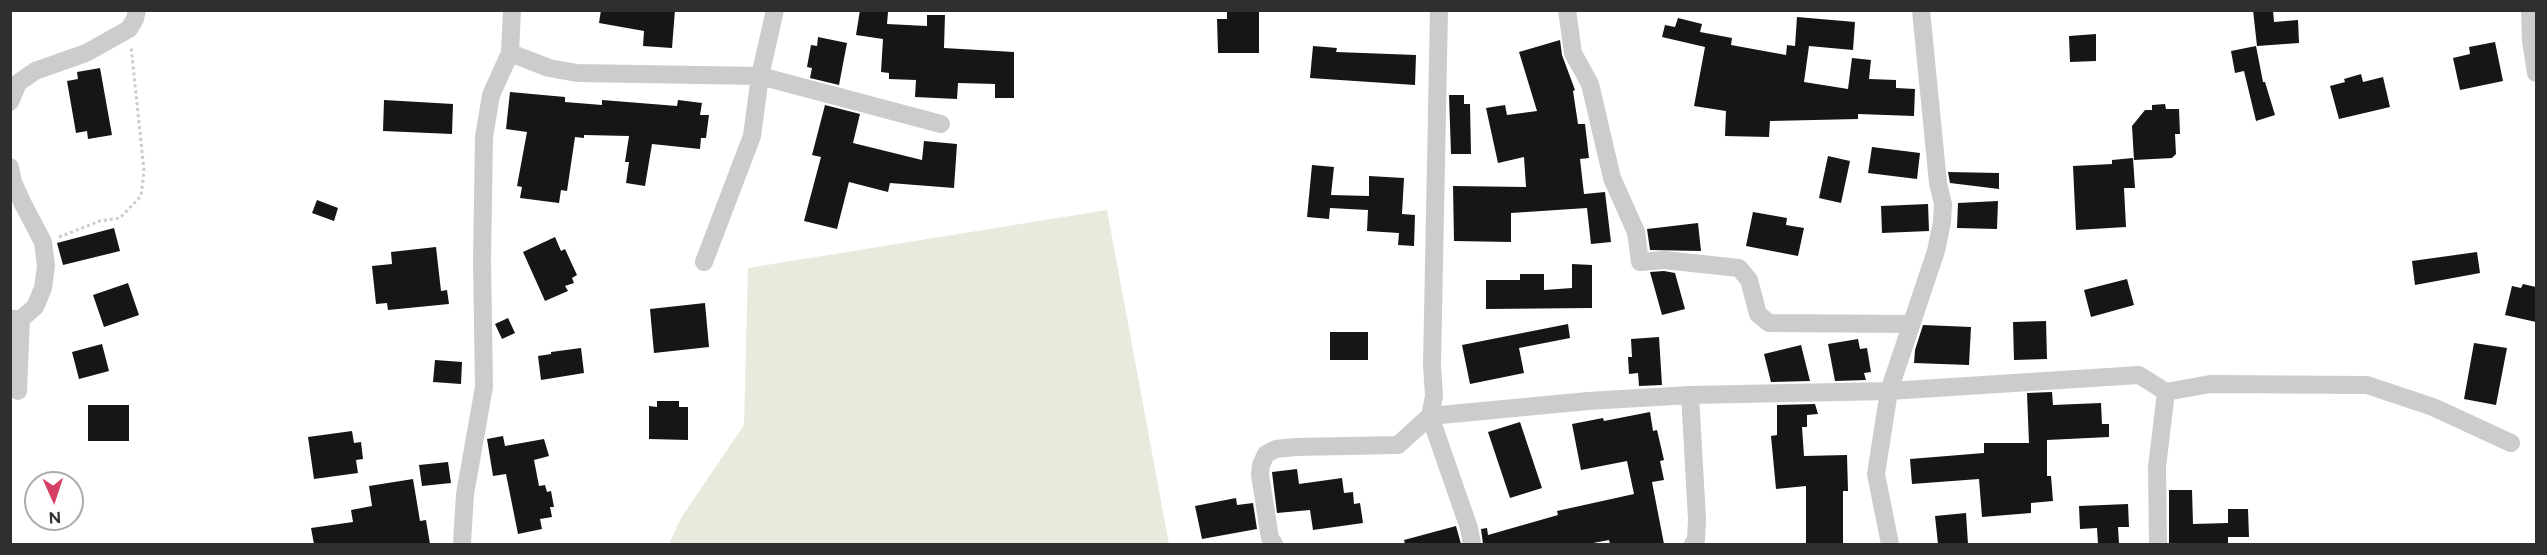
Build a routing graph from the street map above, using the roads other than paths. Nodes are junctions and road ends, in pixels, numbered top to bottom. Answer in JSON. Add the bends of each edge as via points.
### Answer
{"nodes":[{"id":1,"x":137,"y":10,"type":"edge"},
{"id":2,"x":512,"y":10,"type":"edge"},
{"id":3,"x":775,"y":10,"type":"edge"},
{"id":4,"x":1439,"y":10,"type":"edge"},
{"id":5,"x":1567,"y":10,"type":"edge"},
{"id":6,"x":1921,"y":10,"type":"edge"},
{"id":7,"x":2530,"y":10,"type":"edge"},
{"id":8,"x":510,"y":53,"type":"junction"},
{"id":9,"x":2536,"y":73,"type":"edge"},
{"id":10,"x":760,"y":76,"type":"junction"},
{"id":11,"x":10,"y":102,"type":"edge"},
{"id":12,"x":941,"y":124,"type":"dead end"},
{"id":13,"x":10,"y":167,"type":"edge"},
{"id":14,"x":704,"y":262,"type":"dead end"},
{"id":15,"x":16,"y":319,"type":"edge"},
{"id":16,"x":1910,"y":324,"type":"junction"},
{"id":17,"x":18,"y":391,"type":"dead end"},
{"id":18,"x":1889,"y":391,"type":"junction"},
{"id":19,"x":2166,"y":392,"type":"junction"},
{"id":20,"x":1690,"y":395,"type":"junction"},
{"id":21,"x":1430,"y":417,"type":"junction"},
{"id":22,"x":2511,"y":443,"type":"dead end"},
{"id":23,"x":462,"y":544,"type":"edge"},
{"id":24,"x":1274,"y":544,"type":"edge"},
{"id":25,"x":1472,"y":544,"type":"edge"},
{"id":26,"x":1693,"y":544,"type":"edge"},
{"id":27,"x":1890,"y":544,"type":"edge"},
{"id":28,"x":2158,"y":544,"type":"edge"}],
"edges":[{"from":1,"to":11,"type":"street","via":[[129,29],[86,53],[35,71],[18,83]]},
{"from":2,"to":8,"type":"street"},
{"from":3,"to":10,"type":"street"},
{"from":4,"to":21,"type":"street","via":[[1434,396]]},
{"from":5,"to":16,"type":"street","via":[[1573,53],[1590,84],[1612,178],[1636,232],[1640,262],[1664,260],[1739,268],[1749,280],[1758,314],[1769,323]]},
{"from":6,"to":16,"type":"street","via":[[1943,204],[1936,251]]},
{"from":7,"to":9,"type":"street"},
{"from":8,"to":10,"type":"street","via":[[549,68],[577,73]]},
{"from":8,"to":23,"type":"street","via":[[491,94],[484,137],[484,387],[465,494]]},
{"from":10,"to":12,"type":"street"},
{"from":10,"to":14,"type":"street","via":[[752,136]]},
{"from":13,"to":15,"type":"street","via":[[22,204],[43,242],[46,266],[35,307]]},
{"from":15,"to":17,"type":"street"},
{"from":16,"to":18,"type":"street"},
{"from":18,"to":19,"type":"street","via":[[2139,375]]},
{"from":18,"to":20,"type":"street"},
{"from":18,"to":27,"type":"street","via":[[1876,474]]},
{"from":19,"to":22,"type":"street","via":[[2210,384],[2367,385],[2433,407]]},
{"from":19,"to":28,"type":"street","via":[[2157,467]]},
{"from":20,"to":21,"type":"street"},
{"from":20,"to":26,"type":"street","via":[[1697,519]]},
{"from":21,"to":24,"type":"street","via":[[1398,445],[1295,447],[1266,454],[1260,475]]},
{"from":21,"to":25,"type":"street"}]}
